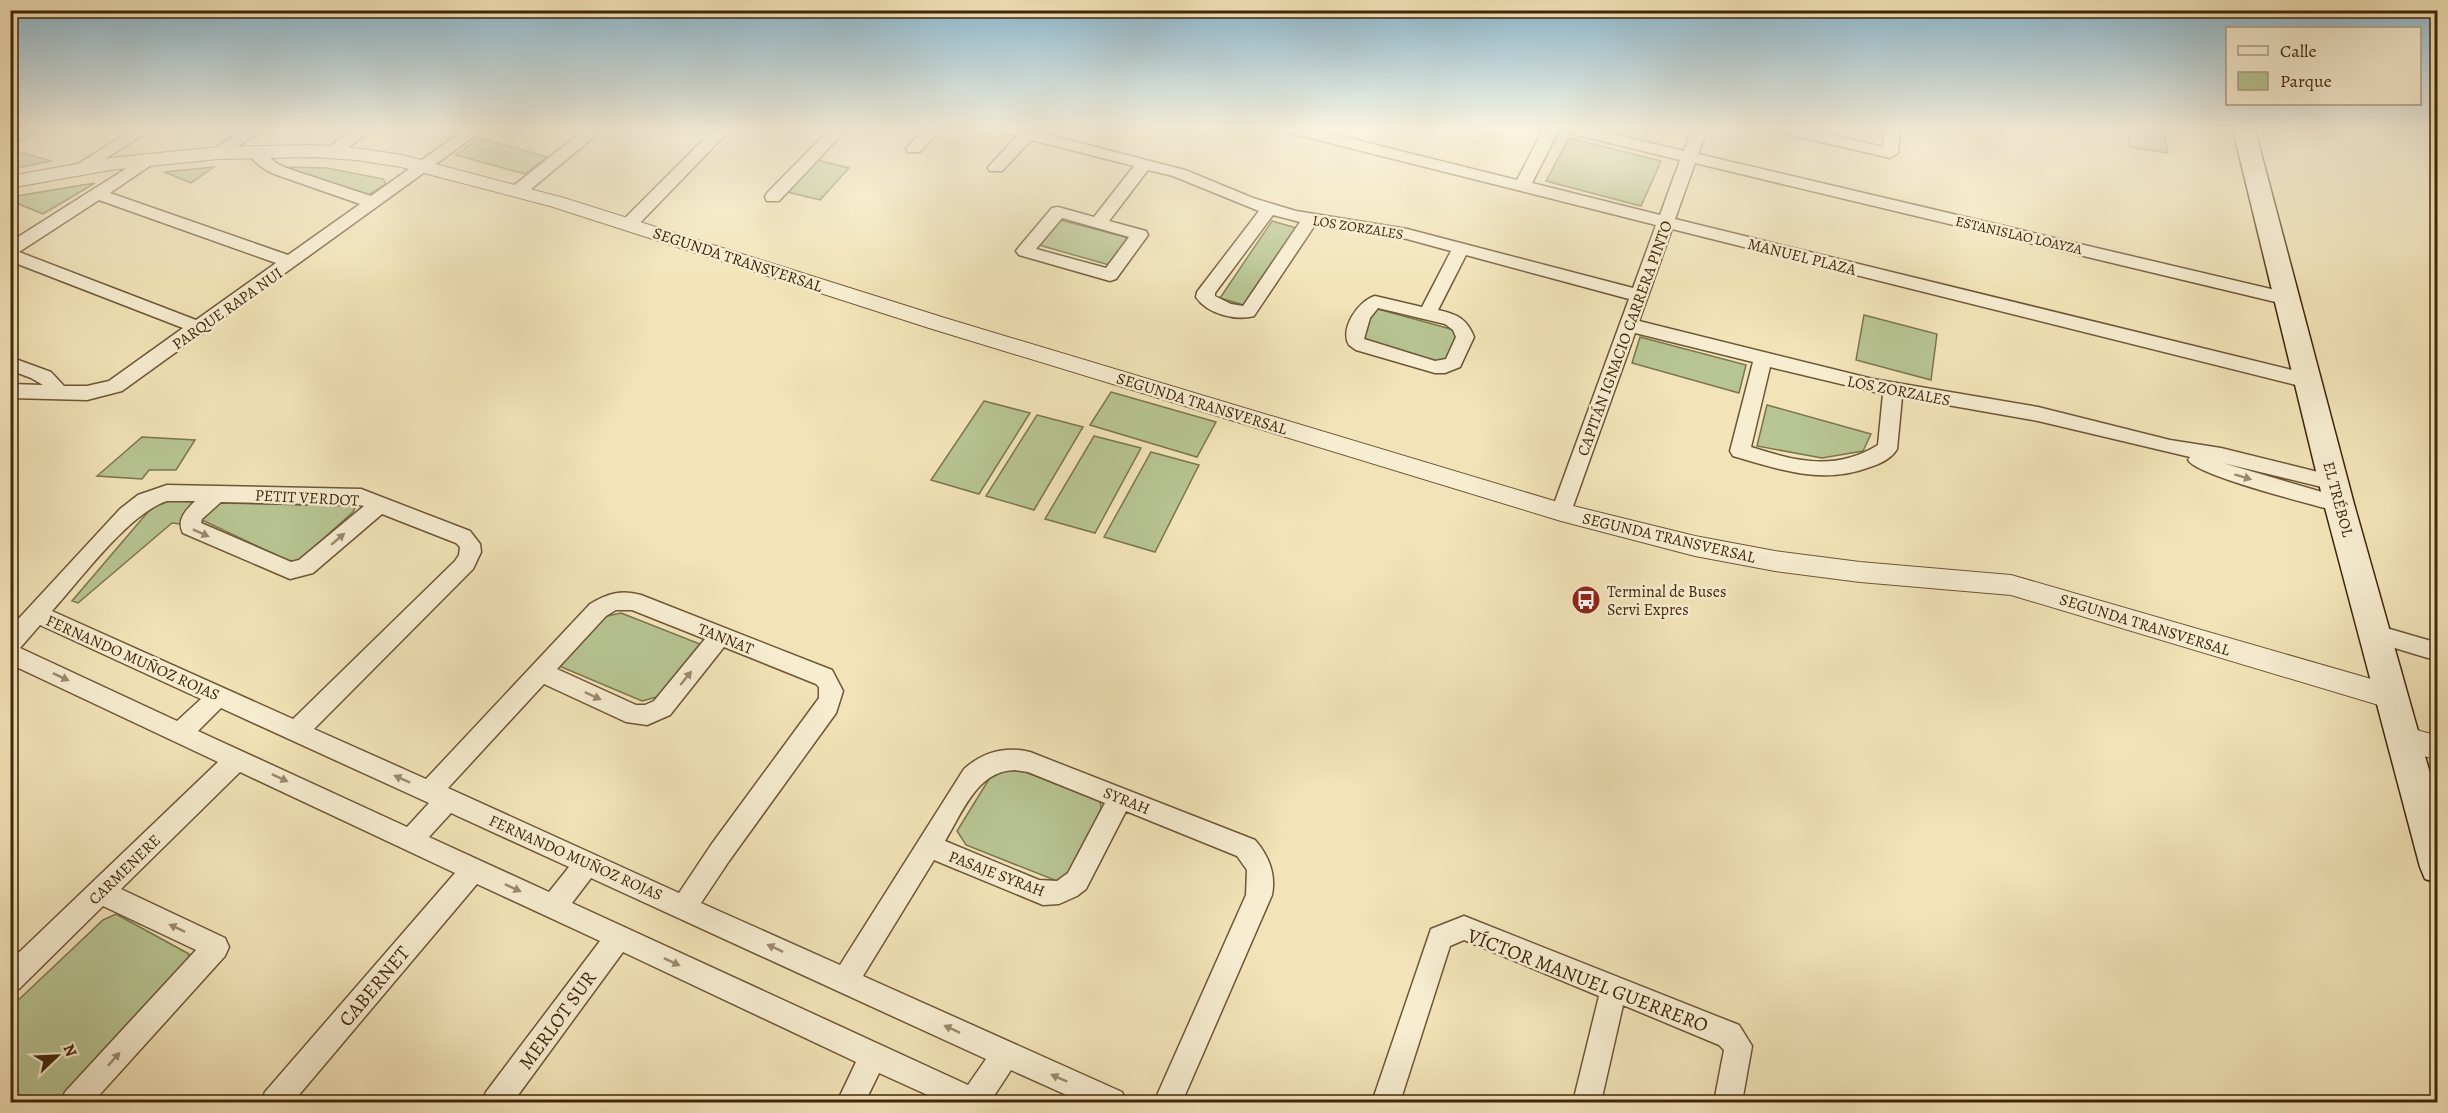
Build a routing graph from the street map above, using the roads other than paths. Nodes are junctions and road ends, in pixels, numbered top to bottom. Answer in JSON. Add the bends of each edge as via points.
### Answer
{"nodes":[{"id":1,"x":117,"y":182,"type":"edge"},
{"id":2,"x":312,"y":182,"type":"edge"},
{"id":3,"x":403,"y":182,"type":"edge"},
{"id":4,"x":483,"y":182,"type":"edge"},
{"id":5,"x":529,"y":182,"type":"edge"},
{"id":6,"x":671,"y":182,"type":"edge"},
{"id":7,"x":788,"y":182,"type":"edge"},
{"id":8,"x":1131,"y":182,"type":"edge"},
{"id":9,"x":1204,"y":182,"type":"edge"},
{"id":10,"x":1506,"y":182,"type":"edge"},
{"id":11,"x":1524,"y":182,"type":"edge"},
{"id":12,"x":1681,"y":182,"type":"edge"},
{"id":13,"x":1794,"y":182,"type":"edge"},
{"id":14,"x":2258,"y":182,"type":"edge"},
{"id":15,"x":1522,"y":186,"type":"junction"},
{"id":16,"x":518,"y":191,"type":"junction"},
{"id":17,"x":98,"y":194,"type":"junction"},
{"id":18,"x":773,"y":197,"type":"dead end"},
{"id":19,"x":374,"y":203,"type":"junction"},
{"id":20,"x":1269,"y":209,"type":"junction"},
{"id":21,"x":1310,"y":220,"type":"junction"},
{"id":22,"x":1667,"y":222,"type":"junction"},
{"id":23,"x":1098,"y":223,"type":"junction"},
{"id":24,"x":629,"y":224,"type":"junction"},
{"id":25,"x":1461,"y":249,"type":"junction"},
{"id":26,"x":10,"y":250,"type":"edge"},
{"id":27,"x":10,"y":255,"type":"edge"},
{"id":28,"x":291,"y":262,"type":"junction"},
{"id":29,"x":1640,"y":296,"type":"junction"},
{"id":30,"x":2288,"y":299,"type":"junction"},
{"id":31,"x":1427,"y":314,"type":"junction"},
{"id":32,"x":1629,"y":325,"type":"junction"},
{"id":33,"x":200,"y":328,"type":"junction"},
{"id":34,"x":1763,"y":359,"type":"junction"},
{"id":35,"x":10,"y":363,"type":"edge"},
{"id":36,"x":2308,"y":381,"type":"junction"},
{"id":37,"x":1893,"y":390,"type":"junction"},
{"id":38,"x":10,"y":391,"type":"edge"},
{"id":39,"x":57,"y":392,"type":"junction"},
{"id":40,"x":217,"y":493,"type":"junction"},
{"id":41,"x":2336,"y":493,"type":"junction"},
{"id":42,"x":380,"y":504,"type":"junction"},
{"id":43,"x":1561,"y":512,"type":"junction"},
{"id":44,"x":39,"y":615,"type":"junction"},
{"id":45,"x":2376,"y":634,"type":"junction"},
{"id":46,"x":720,"y":636,"type":"junction"},
{"id":47,"x":10,"y":644,"type":"edge"},
{"id":48,"x":2438,"y":652,"type":"edge"},
{"id":49,"x":10,"y":654,"type":"edge"},
{"id":50,"x":540,"y":672,"type":"junction"},
{"id":51,"x":219,"y":696,"type":"junction"},
{"id":52,"x":2392,"y":697,"type":"junction"},
{"id":53,"x":296,"y":731,"type":"junction"},
{"id":54,"x":181,"y":732,"type":"junction"},
{"id":55,"x":2403,"y":738,"type":"junction"},
{"id":56,"x":2438,"y":748,"type":"edge"},
{"id":57,"x":237,"y":759,"type":"junction"},
{"id":58,"x":439,"y":795,"type":"junction"},
{"id":59,"x":1120,"y":798,"type":"junction"},
{"id":60,"x":411,"y":840,"type":"junction"},
{"id":61,"x":928,"y":846,"type":"junction"},
{"id":62,"x":588,"y":862,"type":"junction"},
{"id":63,"x":2438,"y":867,"type":"edge"},
{"id":64,"x":474,"y":869,"type":"junction"},
{"id":65,"x":100,"y":892,"type":"junction"},
{"id":66,"x":685,"y":906,"type":"junction"},
{"id":67,"x":553,"y":907,"type":"junction"},
{"id":68,"x":619,"y":937,"type":"junction"},
{"id":69,"x":10,"y":980,"type":"edge"},
{"id":70,"x":846,"y":980,"type":"junction"},
{"id":71,"x":1614,"y":989,"type":"junction"},
{"id":72,"x":1005,"y":1054,"type":"junction"},
{"id":73,"x":873,"y":1056,"type":"junction"},
{"id":74,"x":75,"y":1102,"type":"edge"},
{"id":75,"x":275,"y":1102,"type":"edge"},
{"id":76,"x":498,"y":1102,"type":"edge"},
{"id":77,"x":851,"y":1102,"type":"edge"},
{"id":78,"x":974,"y":1102,"type":"edge"},
{"id":79,"x":1112,"y":1102,"type":"edge"},
{"id":80,"x":1168,"y":1102,"type":"edge"},
{"id":81,"x":1386,"y":1102,"type":"edge"},
{"id":82,"x":1587,"y":1102,"type":"edge"},
{"id":83,"x":1728,"y":1102,"type":"edge"}],
"edges":[{"from":1,"to":17,"type":"street"},
{"from":2,"to":19,"type":"street"},
{"from":3,"to":19,"type":"street","name":"PARQUE RAPA NUI"},
{"from":4,"to":16,"type":"street","name":"SEGUNDA TRANSVERSAL"},
{"from":5,"to":16,"type":"street"},
{"from":6,"to":24,"type":"street"},
{"from":7,"to":18,"type":"street"},
{"from":8,"to":23,"type":"street"},
{"from":9,"to":20,"type":"street","name":"LOS ZORZALES"},
{"from":10,"to":15,"type":"street","name":"MANUEL PLAZA"},
{"from":11,"to":15,"type":"street"},
{"from":12,"to":22,"type":"street","name":"CAPITÁN IGNACIO CARRERA PINTO"},
{"from":13,"to":30,"type":"street","name":"ESTANISLAO LOAYZA"},
{"from":14,"to":30,"type":"main road","name":"EL TRÉBOL"},
{"from":15,"to":22,"type":"street","name":"MANUEL PLAZA"},
{"from":16,"to":24,"type":"street","name":"SEGUNDA TRANSVERSAL"},
{"from":17,"to":26,"type":"street"},
{"from":17,"to":28,"type":"street"},
{"from":19,"to":28,"type":"street","name":"PARQUE RAPA NUI"},
{"from":20,"to":21,"type":"street","name":"LOS ZORZALES"},
{"from":20,"to":21,"type":"street","via":[[1206,292],[1210,303],[1248,312]]},
{"from":21,"to":25,"type":"street","name":"LOS ZORZALES","via":[[1392,231]]},
{"from":22,"to":29,"type":"street","name":"CAPITÁN IGNACIO CARRERA PINTO"},
{"from":22,"to":36,"type":"street","name":"MANUEL PLAZA"},
{"from":23,"to":23,"type":"street","via":[[1058,212],[1025,251],[1110,275],[1140,235]]},
{"from":24,"to":43,"type":"street","name":"SEGUNDA TRANSVERSAL","via":[[937,323]]},
{"from":25,"to":29,"type":"street","name":"LOS ZORZALES"},
{"from":25,"to":31,"type":"street"},
{"from":27,"to":33,"type":"street"},
{"from":28,"to":33,"type":"street","name":"PARQUE RAPA NUI"},
{"from":29,"to":32,"type":"street","name":"CAPITÁN IGNACIO CARRERA PINTO"},
{"from":30,"to":36,"type":"main road","name":"EL TRÉBOL"},
{"from":31,"to":31,"type":"street","via":[[1451,319],[1465,337],[1453,363],[1445,367],[1362,346],[1355,340],[1355,332],[1370,304],[1375,302]]},
{"from":32,"to":34,"type":"street","name":"LOS ZORZALES"},
{"from":32,"to":43,"type":"street","name":"CAPITÁN IGNACIO CARRERA PINTO"},
{"from":33,"to":39,"type":"street","name":"PARQUE RAPA NUI","via":[[115,386],[96,393]]},
{"from":34,"to":37,"type":"street","name":"LOS ZORZALES"},
{"from":34,"to":37,"type":"street","via":[[1740,451],[1798,468],[1836,470],[1871,462],[1887,449]]},
{"from":35,"to":39,"type":"street","via":[[47,378]]},
{"from":36,"to":41,"type":"main road","name":"EL TRÉBOL"},
{"from":37,"to":41,"type":"street","name":"LOS ZORZALES","via":[[2037,414],[2170,447],[2221,470]]},
{"from":38,"to":39,"type":"street","name":"PARQUE RAPA NUI"},
{"from":40,"to":42,"type":"street","name":"PETIT VERDOT","via":[[361,497]]},
{"from":40,"to":42,"type":"street","one_way":true,"via":[[192,516],[190,527],[286,571],[306,567]]},
{"from":40,"to":44,"type":"street","name":"PETIT VERDOT","via":[[167,493],[135,506]]},
{"from":41,"to":45,"type":"main road","name":"EL TRÉBOL"},
{"from":42,"to":53,"type":"street","name":"PETIT VERDOT","via":[[464,537],[472,550],[470,558]]},
{"from":43,"to":52,"type":"street","name":"SEGUNDA TRANSVERSAL","via":[[1695,546],[1775,561],[2011,585]]},
{"from":44,"to":47,"type":"street","name":"PETIT VERDOT"},
{"from":44,"to":51,"type":"street","name":"FERNANDO MUÑOZ ROJAS"},
{"from":45,"to":48,"type":"street"},
{"from":45,"to":52,"type":"main road","name":"EL TRÉBOL"},
{"from":46,"to":50,"type":"street","name":"TANNAT","via":[[633,601],[620,600],[598,610]]},
{"from":50,"to":46,"type":"street","one_way":true,"via":[[634,715],[648,715],[662,708]]},
{"from":46,"to":66,"type":"street","name":"TANNAT","via":[[824,677],[830,683],[831,698]]},
{"from":49,"to":54,"type":"street","one_way":true},
{"from":50,"to":58,"type":"street","name":"TANNAT"},
{"from":51,"to":53,"type":"street","name":"FERNANDO MUÑOZ ROJAS"},
{"from":51,"to":54,"type":"street"},
{"from":52,"to":55,"type":"main road","name":"EL TRÉBOL"},
{"from":58,"to":53,"type":"street","name":"FERNANDO MUÑOZ ROJAS","one_way":true},
{"from":54,"to":57,"type":"street"},
{"from":55,"to":56,"type":"street"},
{"from":55,"to":63,"type":"main road","name":"EL TRÉBOL"},
{"from":57,"to":60,"type":"street","one_way":true},
{"from":57,"to":65,"type":"street","name":"CARMENERE"},
{"from":58,"to":60,"type":"street","name":"TANNAT"},
{"from":58,"to":62,"type":"street","name":"FERNANDO MUÑOZ ROJAS"},
{"from":59,"to":61,"type":"street","name":"SYRAH","via":[[1030,762],[995,761],[972,776]]},
{"from":59,"to":61,"type":"street","name":"PASAJE SYRAH","via":[[1077,881],[1054,894],[1038,892]]},
{"from":59,"to":80,"type":"street","name":"SYRAH","via":[[1246,848],[1257,860],[1262,877],[1259,896]]},
{"from":60,"to":64,"type":"street"},
{"from":61,"to":70,"type":"street","name":"SYRAH"},
{"from":62,"to":66,"type":"street","name":"FERNANDO MUÑOZ ROJAS"},
{"from":62,"to":67,"type":"street"},
{"from":64,"to":67,"type":"street","one_way":true},
{"from":64,"to":75,"type":"street","name":"CABERNET"},
{"from":65,"to":69,"type":"street","name":"CARMENERE"},
{"from":74,"to":65,"type":"street","one_way":true,"via":[[216,947]]},
{"from":70,"to":66,"type":"street","name":"FERNANDO MUÑOZ ROJAS","one_way":true},
{"from":67,"to":68,"type":"street"},
{"from":68,"to":73,"type":"street","one_way":true},
{"from":68,"to":76,"type":"street","name":"MERLOT SUR"},
{"from":72,"to":70,"type":"street","name":"FERNANDO MUÑOZ ROJAS","one_way":true},
{"from":71,"to":81,"type":"street","name":"VÍCTOR MANUEL GUERRERO","via":[[1464,928],[1440,938]]},
{"from":71,"to":82,"type":"street"},
{"from":71,"to":83,"type":"street","name":"VÍCTOR MANUEL GUERRERO","via":[[1729,1035],[1738,1046]]},
{"from":72,"to":78,"type":"street"},
{"from":79,"to":72,"type":"street","name":"FERNANDO MUÑOZ ROJAS","one_way":true},
{"from":73,"to":77,"type":"street"},
{"from":73,"to":78,"type":"street"}]}
